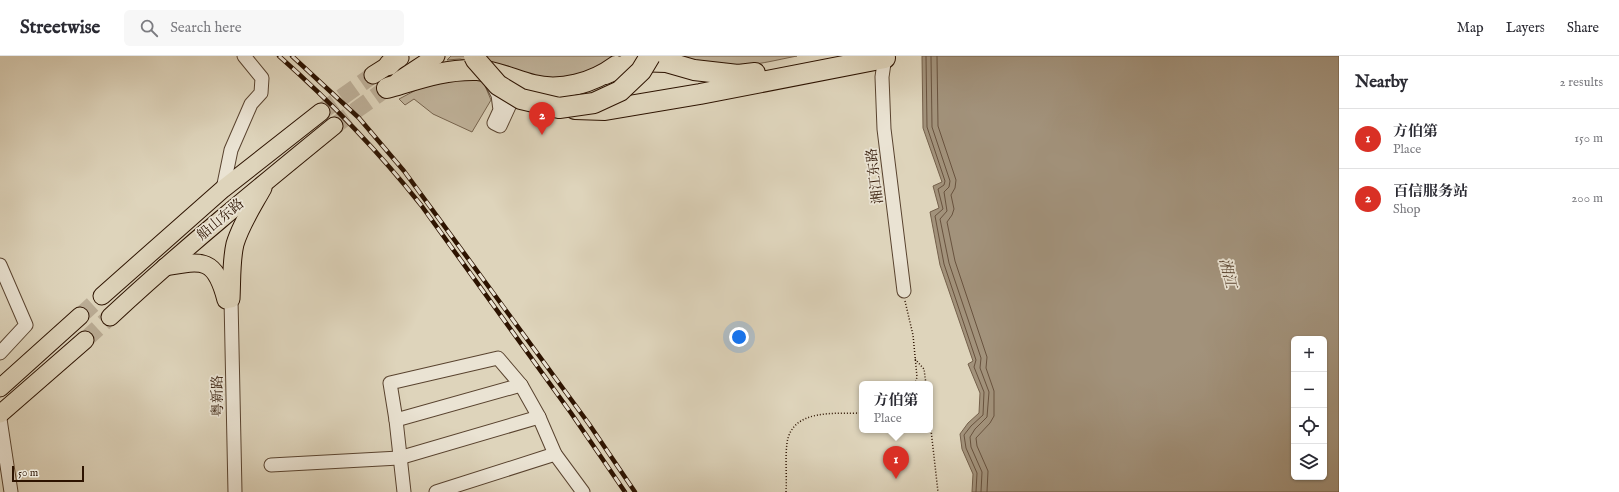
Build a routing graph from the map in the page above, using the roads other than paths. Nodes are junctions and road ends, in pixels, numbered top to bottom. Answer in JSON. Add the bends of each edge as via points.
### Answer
{"nodes":[{"id":1,"x":244,"y":56,"type":"edge"},
{"id":2,"x":436,"y":56,"type":"edge"},
{"id":3,"x":627,"y":56,"type":"edge"},
{"id":4,"x":650,"y":56,"type":"edge"},
{"id":5,"x":885,"y":57,"type":"edge"},
{"id":6,"x":476,"y":63,"type":"edge"},
{"id":7,"x":856,"y":63,"type":"junction"},
{"id":8,"x":605,"y":74,"type":"junction"},
{"id":9,"x":532,"y":85,"type":"junction"},
{"id":10,"x":388,"y":88,"type":"joint"},
{"id":11,"x":559,"y":108,"type":"junction"},
{"id":12,"x":321,"y":112,"type":"tunnel mouth"},
{"id":13,"x":334,"y":126,"type":"tunnel mouth"},
{"id":14,"x":268,"y":179,"type":"junction"},
{"id":15,"x":223,"y":189,"type":"junction"},
{"id":16,"x":0,"y":265,"type":"edge"},
{"id":17,"x":163,"y":268,"type":"junction"},
{"id":18,"x":904,"y":292,"type":"road end"},
{"id":19,"x":102,"y":296,"type":"tunnel mouth"},
{"id":20,"x":229,"y":300,"type":"junction"},
{"id":21,"x":80,"y":316,"type":"tunnel mouth"},
{"id":22,"x":110,"y":317,"type":"tunnel mouth"},
{"id":23,"x":86,"y":340,"type":"tunnel mouth"},
{"id":24,"x":0,"y":353,"type":"edge"},
{"id":25,"x":521,"y":385,"type":"junction"},
{"id":26,"x":0,"y":388,"type":"edge"},
{"id":27,"x":0,"y":414,"type":"edge"},
{"id":28,"x":539,"y":417,"type":"junction"},
{"id":29,"x":0,"y":419,"type":"edge"},
{"id":30,"x":396,"y":420,"type":"junction"},
{"id":31,"x":555,"y":454,"type":"junction"},
{"id":32,"x":400,"y":458,"type":"junction"},
{"id":33,"x":271,"y":465,"type":"dead end"},
{"id":34,"x":10,"y":492,"type":"edge"},
{"id":35,"x":229,"y":492,"type":"edge"},
{"id":36,"x":235,"y":492,"type":"edge"},
{"id":37,"x":404,"y":492,"type":"edge"},
{"id":38,"x":436,"y":492,"type":"edge"},
{"id":39,"x":583,"y":492,"type":"edge"}],
"edges":[{"from":1,"to":15,"type":"street","via":[[262,78],[261,93],[251,104],[231,150]]},
{"from":2,"to":10,"type":"main road"},
{"from":3,"to":8,"type":"highway"},
{"from":4,"to":11,"type":"highway","bridge":true,"via":[[641,71],[620,91],[594,103]]},
{"from":5,"to":7,"type":"highway"},
{"from":5,"to":18,"type":"street","name":"湘江东路","via":[[882,76],[884,129]]},
{"from":6,"to":9,"type":"highway"},
{"from":6,"to":9,"type":"street","via":[[491,81],[498,95],[500,110],[494,123],[500,126],[511,102]]},
{"from":6,"to":10,"type":"highway"},
{"from":6,"to":11,"type":"highway","bridge":true,"via":[[476,60],[498,86],[522,99]]},
{"from":7,"to":8,"type":"highway","via":[[806,66],[738,75],[694,70],[666,62],[635,61]]},
{"from":7,"to":11,"type":"highway","bridge":true,"via":[[605,110]]},
{"from":8,"to":9,"type":"highway","via":[[582,83],[554,88]]},
{"from":12,"to":15,"type":"main road","name":"船山东路"},
{"from":13,"to":14,"type":"main road","name":"船山东路"},
{"from":14,"to":17,"type":"main road","name":"船山东路"},
{"from":14,"to":20,"type":"main road","via":[[235,244]]},
{"from":15,"to":19,"type":"main road","name":"船山东路"},
{"from":16,"to":24,"type":"street","via":[[26,325]]},
{"from":17,"to":20,"type":"main road","via":[[192,262],[204,264],[214,271]]},
{"from":17,"to":22,"type":"main road","name":"船山东路"},
{"from":20,"to":35,"type":"street","name":"粤新路"},
{"from":20,"to":36,"type":"street","name":"粤新路"},
{"from":21,"to":26,"type":"main road"},
{"from":23,"to":27,"type":"main road"},
{"from":25,"to":28,"type":"street"},
{"from":25,"to":30,"type":"street"},
{"from":25,"to":30,"type":"street","via":[[498,358],[390,383]]},
{"from":28,"to":31,"type":"street"},
{"from":28,"to":32,"type":"street"},
{"from":29,"to":34,"type":"street"},
{"from":30,"to":32,"type":"street"},
{"from":31,"to":38,"type":"street"},
{"from":31,"to":39,"type":"street"},
{"from":32,"to":33,"type":"street"},
{"from":32,"to":37,"type":"street"}]}
